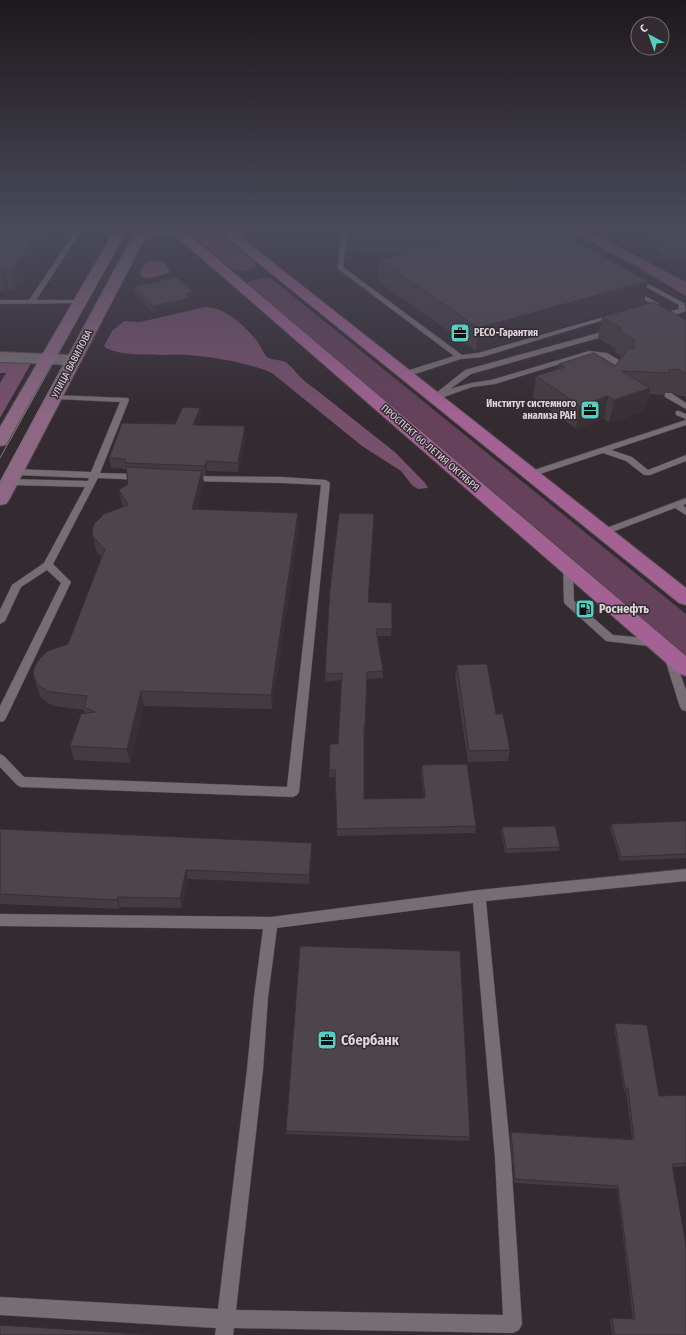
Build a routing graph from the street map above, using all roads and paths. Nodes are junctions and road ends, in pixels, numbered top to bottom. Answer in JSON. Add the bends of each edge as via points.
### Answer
{"nodes":[{"id":1,"x":39,"y":290,"type":"edge"},
{"id":2,"x":87,"y":290,"type":"edge"},
{"id":3,"x":111,"y":290,"type":"edge"},
{"id":4,"x":246,"y":290,"type":"edge"},
{"id":5,"x":300,"y":290,"type":"edge"},
{"id":6,"x":370,"y":290,"type":"edge"},
{"id":7,"x":632,"y":290,"type":"edge"},
{"id":8,"x":657,"y":290,"type":"edge"},
{"id":9,"x":0,"y":302,"type":"edge"},
{"id":10,"x":31,"y":302,"type":"junction"},
{"id":11,"x":80,"y":302,"type":"junction"},
{"id":12,"x":653,"y":319,"type":"edge"},
{"id":13,"x":624,"y":327,"type":"edge"},
{"id":14,"x":460,"y":357,"type":"junction"},
{"id":15,"x":0,"y":358,"type":"edge"},
{"id":16,"x":47,"y":359,"type":"junction"},
{"id":17,"x":74,"y":360,"type":"junction"},
{"id":18,"x":626,"y":368,"type":"edge"},
{"id":19,"x":406,"y":374,"type":"junction"},
{"id":20,"x":668,"y":395,"type":"edge"},
{"id":21,"x":55,"y":397,"type":"junction"},
{"id":22,"x":435,"y":397,"type":"junction"},
{"id":23,"x":686,"y":407,"type":"edge"},
{"id":24,"x":679,"y":412,"type":"dead end"},
{"id":25,"x":686,"y":417,"type":"edge"},
{"id":26,"x":686,"y":422,"type":"edge"},
{"id":27,"x":0,"y":441,"type":"edge"},
{"id":28,"x":603,"y":450,"type":"junction"},
{"id":29,"x":686,"y":458,"type":"edge"},
{"id":30,"x":94,"y":474,"type":"junction"},
{"id":31,"x":531,"y":474,"type":"junction"},
{"id":32,"x":12,"y":477,"type":"junction"},
{"id":33,"x":150,"y":477,"type":"edge"},
{"id":34,"x":182,"y":478,"type":"edge"},
{"id":35,"x":91,"y":484,"type":"junction"},
{"id":36,"x":0,"y":500,"type":"edge"},
{"id":37,"x":686,"y":501,"type":"edge"},
{"id":38,"x":676,"y":505,"type":"junction"},
{"id":39,"x":686,"y":512,"type":"edge"},
{"id":40,"x":604,"y":532,"type":"junction"},
{"id":41,"x":48,"y":565,"type":"junction"},
{"id":42,"x":568,"y":566,"type":"junction"},
{"id":43,"x":686,"y":598,"type":"edge"},
{"id":44,"x":0,"y":621,"type":"edge"},
{"id":45,"x":663,"y":648,"type":"junction"},
{"id":46,"x":686,"y":668,"type":"edge"},
{"id":47,"x":686,"y":707,"type":"edge"},
{"id":48,"x":0,"y":718,"type":"edge"},
{"id":49,"x":0,"y":759,"type":"edge"},
{"id":50,"x":686,"y":875,"type":"edge"},
{"id":51,"x":479,"y":896,"type":"junction"},
{"id":52,"x":0,"y":920,"type":"edge"},
{"id":53,"x":272,"y":923,"type":"junction"},
{"id":54,"x":0,"y":1306,"type":"edge"},
{"id":55,"x":225,"y":1327,"type":"edge"}],
"edges":[{"from":1,"to":10,"type":"lane"},
{"from":2,"to":11,"type":"main road","name":"УЛИЦА ВАВИЛОВА"},
{"from":3,"to":17,"type":"main road","name":"УЛИЦА ВАВИЛОВА"},
{"from":4,"to":42,"type":"main road","name":"ПРОСПЕКТ 60-ЛЕТИЯ ОКТЯБРЯ"},
{"from":5,"to":19,"type":"main road"},
{"from":6,"to":14,"type":"lane"},
{"from":7,"to":14,"type":"lane","via":[[656,304],[479,355]]},
{"from":8,"to":12,"type":"lane","via":[[682,304],[683,310]]},
{"from":9,"to":10,"type":"lane"},
{"from":10,"to":11,"type":"lane"},
{"from":11,"to":16,"type":"main road","name":"УЛИЦА ВАВИЛОВА"},
{"from":13,"to":22,"type":"lane","via":[[468,372]]},
{"from":14,"to":19,"type":"lane"},
{"from":15,"to":16,"type":"street"},
{"from":16,"to":17,"type":"street"},
{"from":16,"to":27,"type":"main road","name":"УЛИЦА ВАВИЛОВА"},
{"from":17,"to":21,"type":"main road","name":"УЛИЦА ВАВИЛОВА"},
{"from":18,"to":22,"type":"lane","via":[[604,355],[589,353]]},
{"from":19,"to":22,"type":"main road"},
{"from":20,"to":23,"type":"lane"},
{"from":21,"to":30,"type":"lane","via":[[125,400]]},
{"from":21,"to":32,"type":"main road","name":"УЛИЦА ВАВИЛОВА"},
{"from":22,"to":31,"type":"main road"},
{"from":24,"to":25,"type":"lane"},
{"from":26,"to":28,"type":"lane"},
{"from":28,"to":29,"type":"lane","via":[[629,460],[647,472]]},
{"from":28,"to":31,"type":"lane"},
{"from":30,"to":32,"type":"lane"},
{"from":30,"to":33,"type":"lane"},
{"from":30,"to":35,"type":"lane"},
{"from":31,"to":40,"type":"main road"},
{"from":32,"to":35,"type":"lane"},
{"from":32,"to":36,"type":"main road","name":"УЛИЦА ВАВИЛОВА"},
{"from":34,"to":49,"type":"lane","via":[[326,483],[293,792],[21,782]]},
{"from":35,"to":41,"type":"lane"},
{"from":37,"to":38,"type":"lane"},
{"from":38,"to":39,"type":"lane"},
{"from":38,"to":40,"type":"lane"},
{"from":40,"to":43,"type":"main road"},
{"from":41,"to":44,"type":"lane","via":[[17,585]]},
{"from":41,"to":48,"type":"lane","via":[[66,582]]},
{"from":42,"to":45,"type":"main road","name":"ПРОСПЕКТ 60-ЛЕТИЯ ОКТЯБРЯ"},
{"from":42,"to":45,"type":"lane","via":[[569,602],[610,638]]},
{"from":45,"to":46,"type":"main road","name":"ПРОСПЕКТ 60-ЛЕТИЯ ОКТЯБРЯ"},
{"from":45,"to":47,"type":"lane"},
{"from":50,"to":51,"type":"lane"},
{"from":51,"to":53,"type":"lane"},
{"from":51,"to":55,"type":"lane","via":[[503,1158],[513,1324]]},
{"from":52,"to":53,"type":"lane"},
{"from":53,"to":55,"type":"lane","via":[[261,997]]},
{"from":54,"to":55,"type":"lane"}]}
